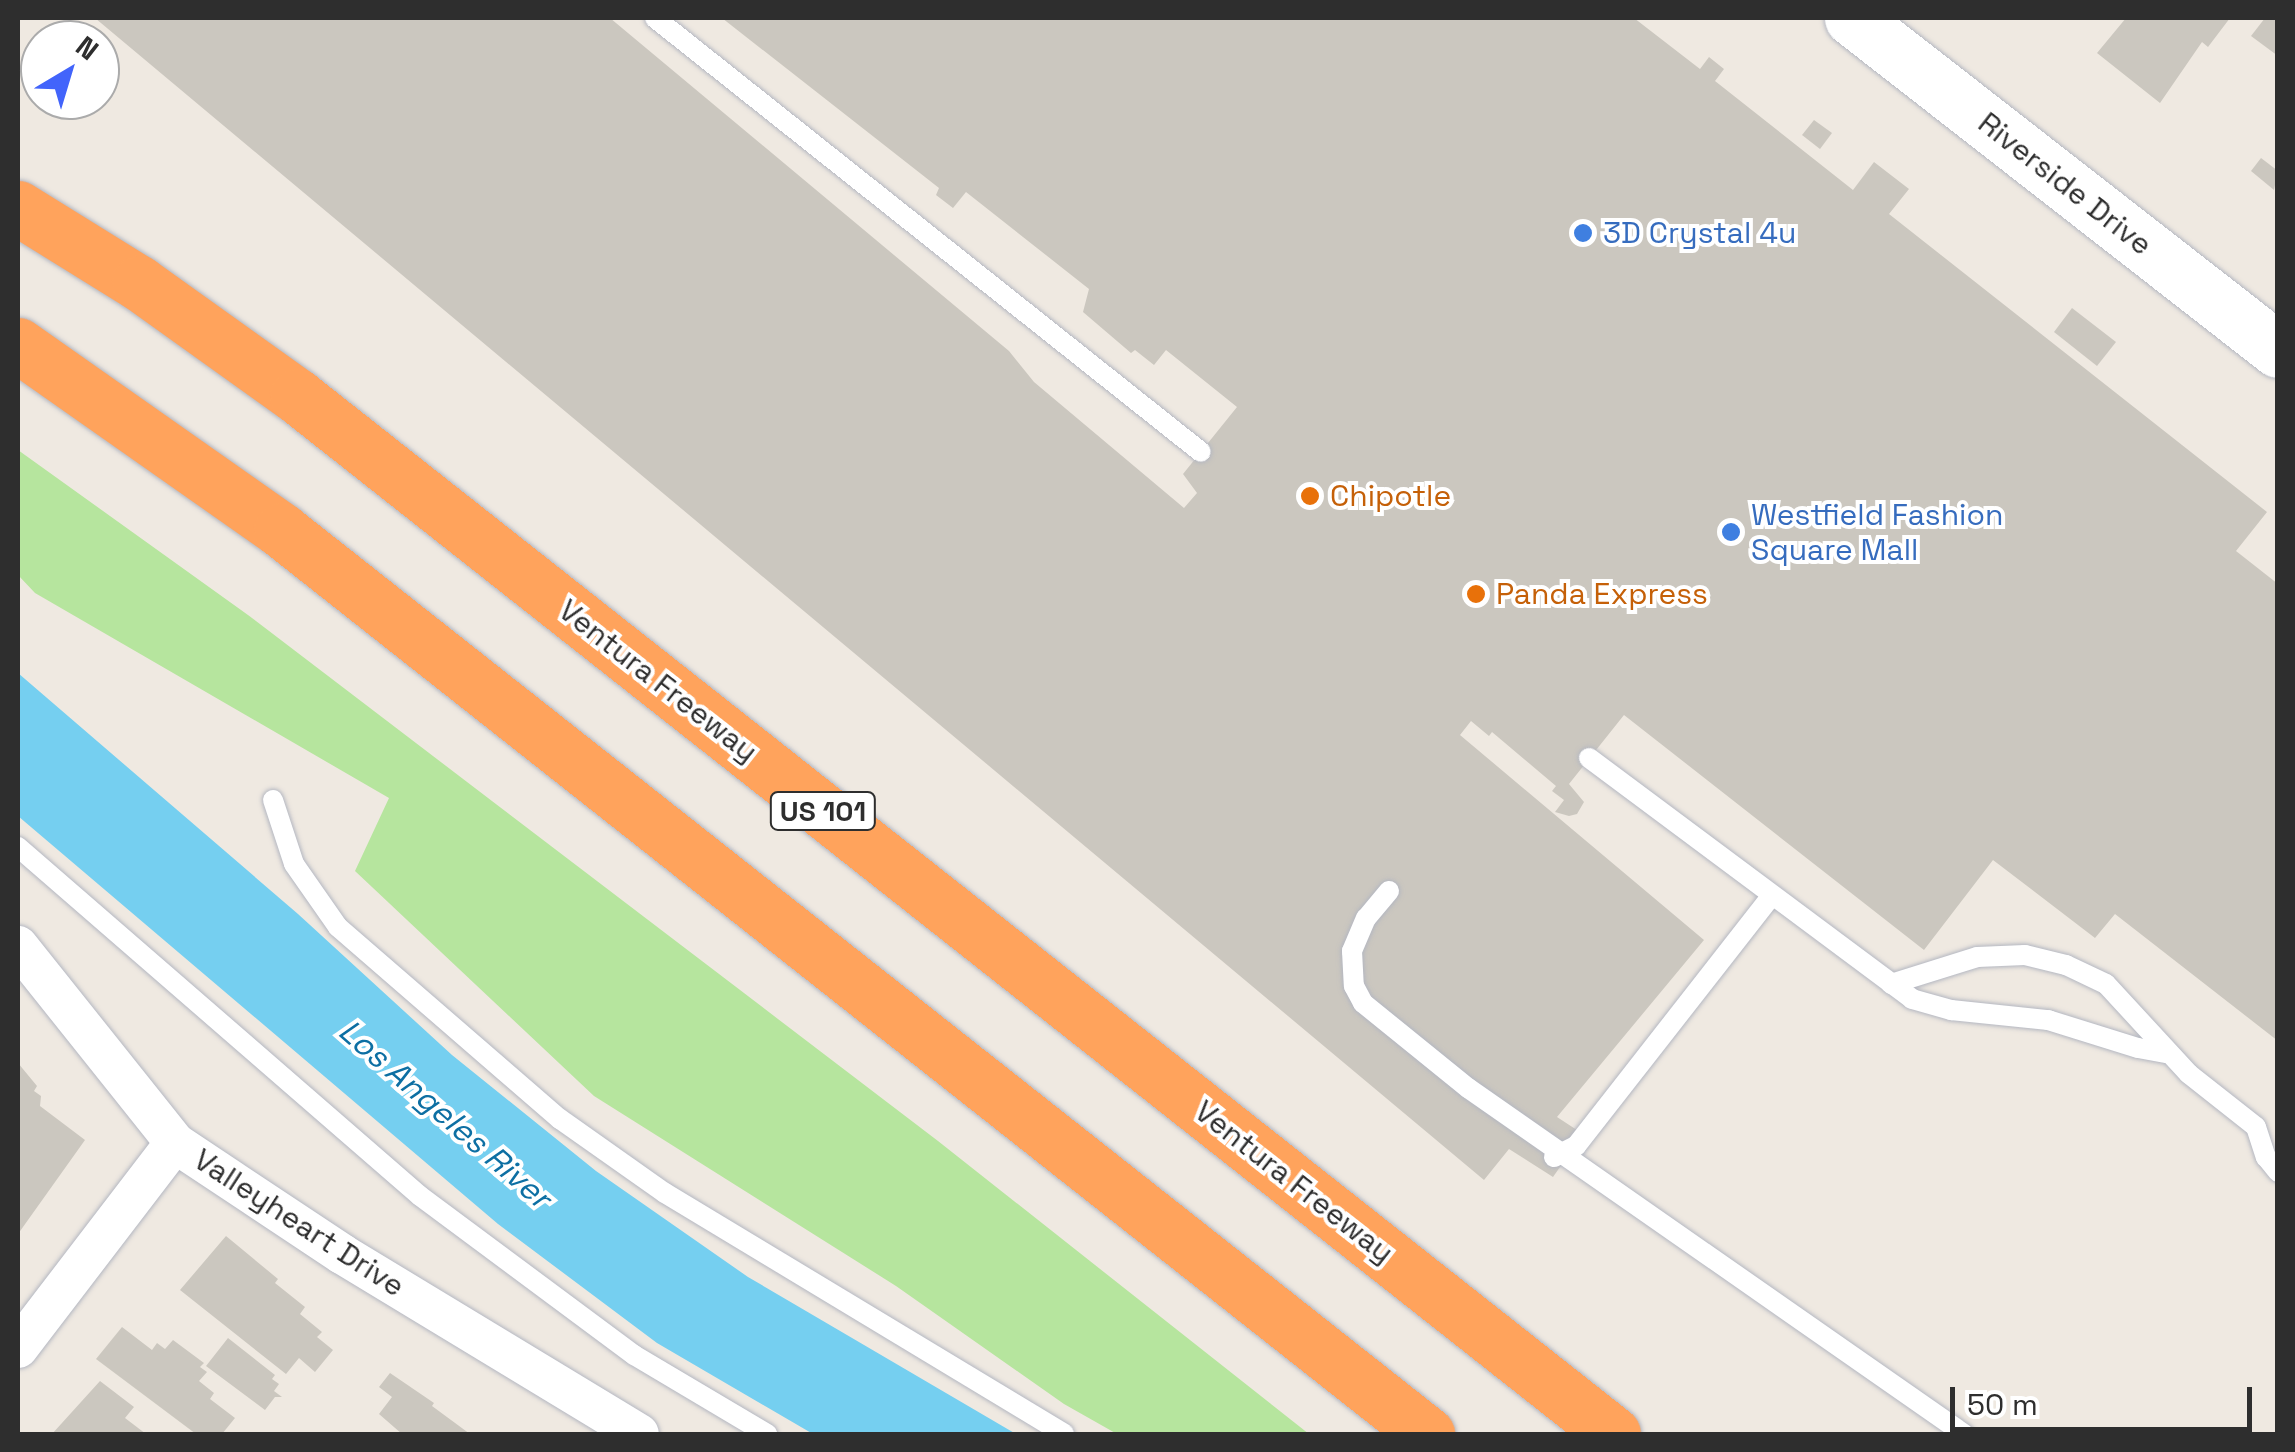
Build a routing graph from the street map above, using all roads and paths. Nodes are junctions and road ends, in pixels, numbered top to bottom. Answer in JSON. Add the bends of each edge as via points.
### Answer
{"nodes":[{"id":1,"x":655,"y":18,"type":"edge"},
{"id":2,"x":1852,"y":18,"type":"edge"},
{"id":3,"x":18,"y":208,"type":"edge"},
{"id":4,"x":18,"y":344,"type":"edge"},
{"id":5,"x":2278,"y":350,"type":"edge"},
{"id":6,"x":1201,"y":452,"type":"dead end"},
{"id":7,"x":1589,"y":758,"type":"dead end"},
{"id":8,"x":273,"y":800,"type":"dead end"},
{"id":9,"x":18,"y":847,"type":"edge"},
{"id":10,"x":1389,"y":891,"type":"dead end"},
{"id":11,"x":1772,"y":895,"type":"junction"},
{"id":12,"x":18,"y":946,"type":"edge"},
{"id":13,"x":1890,"y":984,"type":"junction"},
{"id":14,"x":2167,"y":1052,"type":"junction"},
{"id":15,"x":176,"y":1143,"type":"junction"},
{"id":16,"x":1534,"y":1146,"type":"dead end"},
{"id":17,"x":1562,"y":1154,"type":"junction"},
{"id":18,"x":2278,"y":1172,"type":"edge"},
{"id":19,"x":18,"y":1348,"type":"edge"},
{"id":20,"x":639,"y":1434,"type":"edge"},
{"id":21,"x":766,"y":1434,"type":"edge"},
{"id":22,"x":1064,"y":1434,"type":"edge"},
{"id":23,"x":1426,"y":1434,"type":"edge"},
{"id":24,"x":1614,"y":1434,"type":"edge"},
{"id":25,"x":1964,"y":1434,"type":"edge"}],
"edges":[{"from":1,"to":6,"type":"lane"},
{"from":2,"to":5,"type":"main road","name":"Riverside Drive"},
{"from":3,"to":24,"type":"highway","name":"Ventura Freeway","number":"US 101","via":[[297,396]]},
{"from":4,"to":23,"type":"highway","via":[[281,530]]},
{"from":7,"to":11,"type":"lane"},
{"from":8,"to":22,"type":"lane","via":[[294,864],[338,927],[560,1118],[665,1194]]},
{"from":9,"to":21,"type":"lane","via":[[420,1196],[634,1355]]},
{"from":10,"to":17,"type":"lane","via":[[1366,918],[1352,951],[1350,969],[1363,1003]]},
{"from":11,"to":13,"type":"lane"},
{"from":11,"to":17,"type":"lane","via":[[1576,1146]]},
{"from":12,"to":15,"type":"street","name":"Valleyheart Drive"},
{"from":13,"to":14,"type":"lane","via":[[1931,1006],[2048,1020]]},
{"from":13,"to":14,"type":"lane","via":[[1977,957],[2025,955],[2106,984]]},
{"from":14,"to":18,"type":"lane","via":[[2256,1127]]},
{"from":15,"to":19,"type":"street"},
{"from":15,"to":20,"type":"street","name":"Valleyheart Drive","via":[[342,1254]]},
{"from":16,"to":17,"type":"lane"},
{"from":17,"to":25,"type":"lane"}]}
